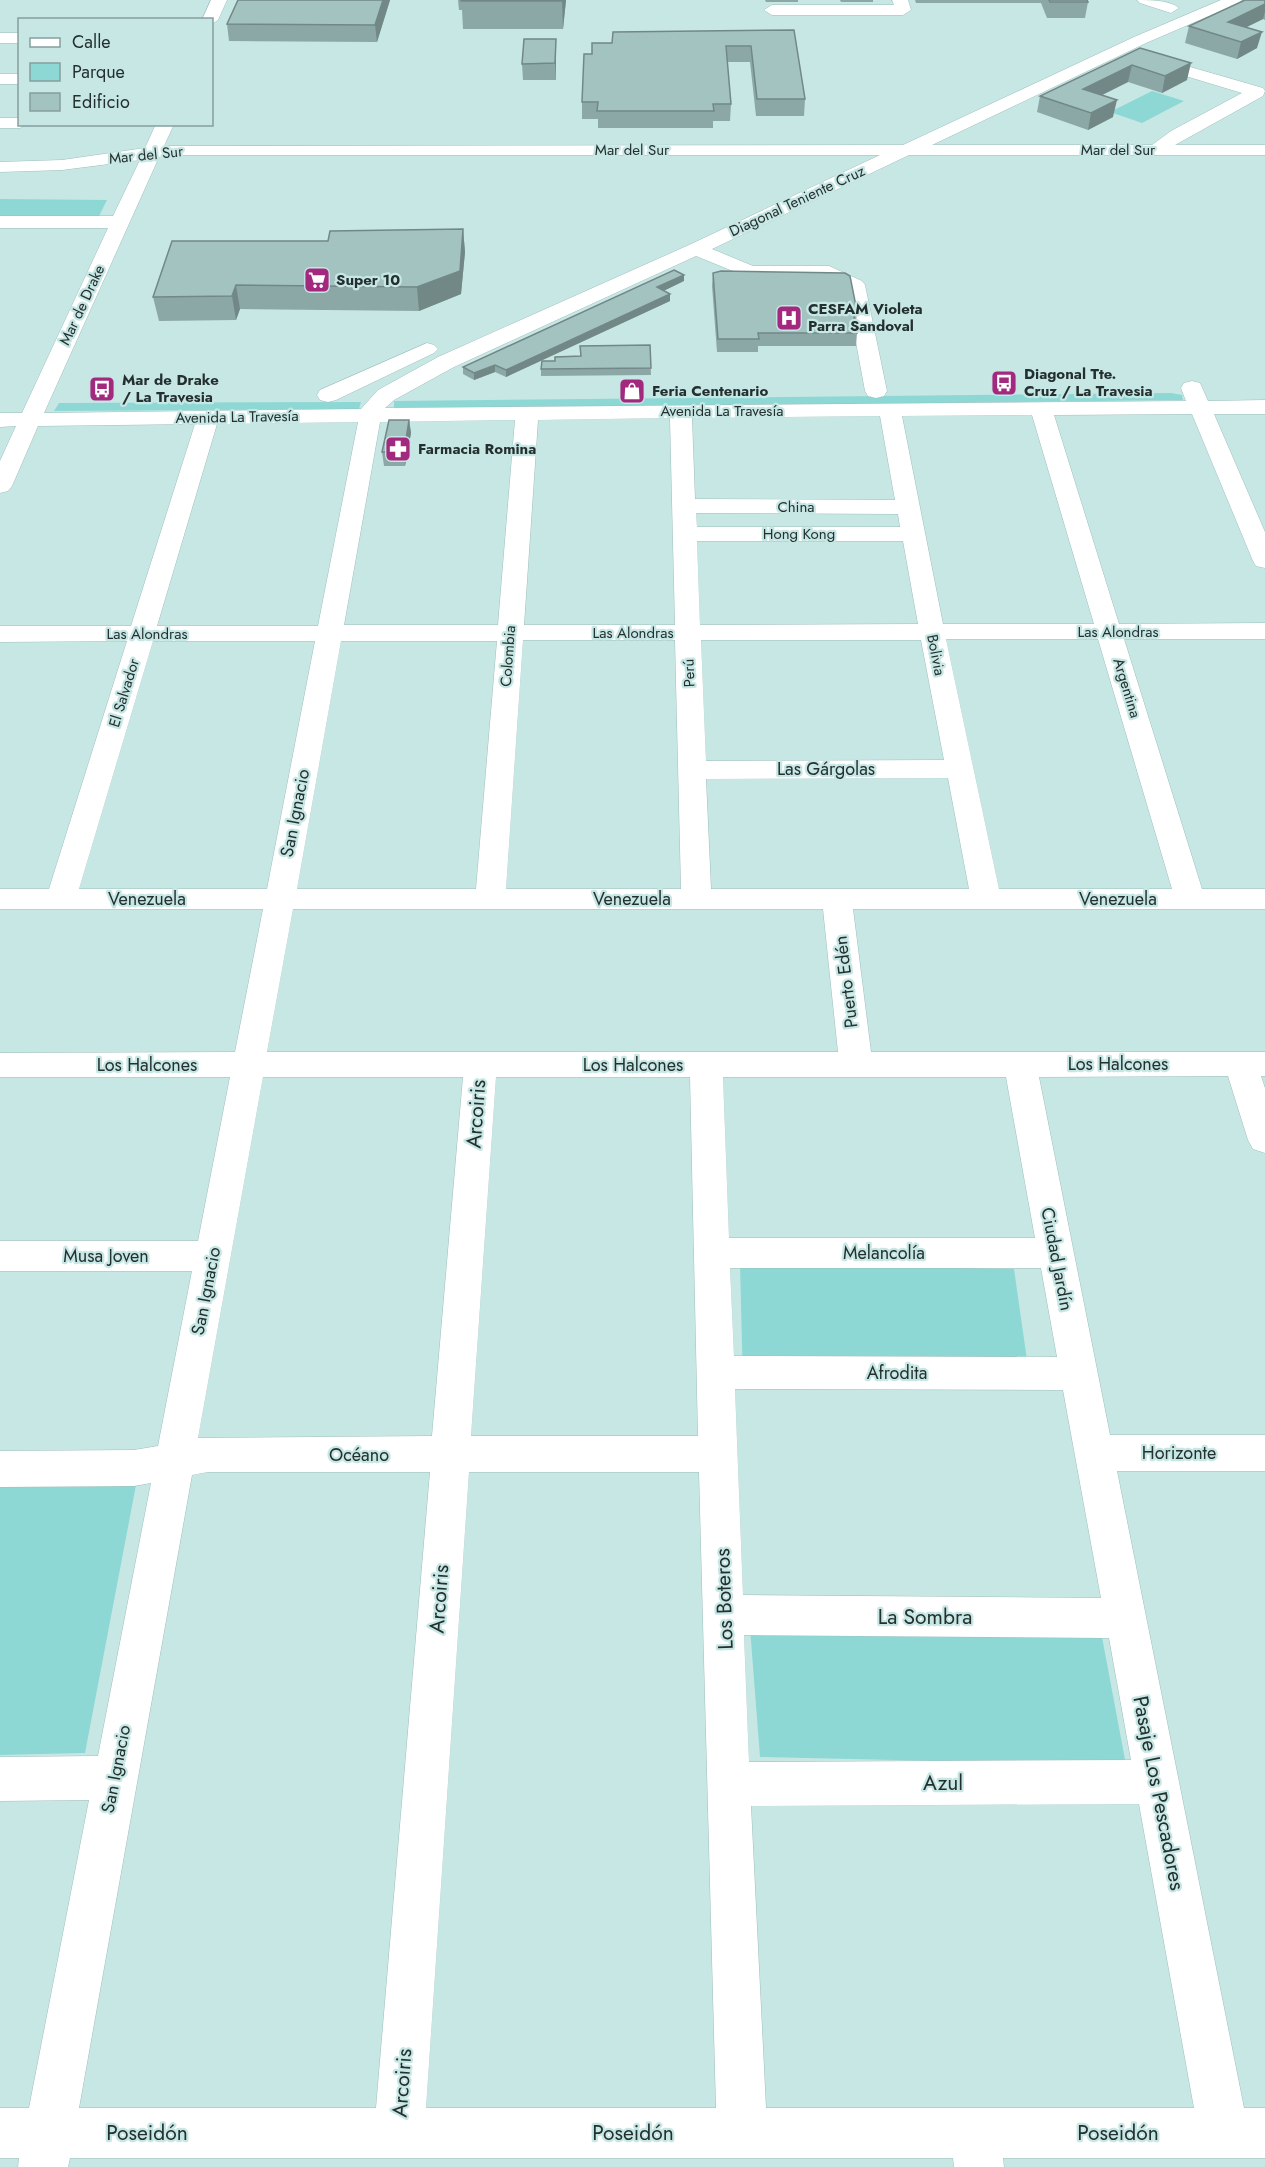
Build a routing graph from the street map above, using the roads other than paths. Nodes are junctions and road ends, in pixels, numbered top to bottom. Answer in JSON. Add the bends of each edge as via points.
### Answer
{"nodes":[{"id":1,"x":219,"y":0,"type":"edge"},
{"id":2,"x":900,"y":0,"type":"edge"},
{"id":3,"x":1144,"y":0,"type":"edge"},
{"id":4,"x":1187,"y":0,"type":"edge"},
{"id":5,"x":1234,"y":0,"type":"edge"},
{"id":6,"x":1171,"y":8,"type":"junction"},
{"id":7,"x":772,"y":10,"type":"dead end"},
{"id":8,"x":211,"y":18,"type":"edge"},
{"id":9,"x":0,"y":38,"type":"edge"},
{"id":10,"x":18,"y":38,"type":"edge"},
{"id":11,"x":1140,"y":40,"type":"junction"},
{"id":12,"x":1117,"y":51,"type":"junction"},
{"id":13,"x":1265,"y":78,"type":"edge"},
{"id":14,"x":0,"y":79,"type":"edge"},
{"id":15,"x":18,"y":79,"type":"edge"},
{"id":16,"x":0,"y":123,"type":"edge"},
{"id":17,"x":18,"y":123,"type":"edge"},
{"id":18,"x":164,"y":126,"type":"edge"},
{"id":19,"x":1248,"y":135,"type":"dead end"},
{"id":20,"x":907,"y":149,"type":"junction"},
{"id":21,"x":868,"y":150,"type":"junction"},
{"id":22,"x":1156,"y":150,"type":"junction"},
{"id":23,"x":1221,"y":150,"type":"junction"},
{"id":24,"x":1265,"y":150,"type":"edge"},
{"id":25,"x":153,"y":152,"type":"junction"},
{"id":26,"x":0,"y":166,"type":"edge"},
{"id":27,"x":718,"y":218,"type":"dead end"},
{"id":28,"x":0,"y":222,"type":"edge"},
{"id":29,"x":120,"y":222,"type":"junction"},
{"id":30,"x":696,"y":249,"type":"junction"},
{"id":31,"x":440,"y":344,"type":"dead end"},
{"id":32,"x":1265,"y":387,"type":"edge"},
{"id":33,"x":876,"y":391,"type":"junction"},
{"id":34,"x":293,"y":395,"type":"dead end"},
{"id":35,"x":328,"y":395,"type":"junction"},
{"id":36,"x":1196,"y":398,"type":"junction"},
{"id":37,"x":378,"y":405,"type":"junction"},
{"id":38,"x":1265,"y":407,"type":"edge"},
{"id":39,"x":1041,"y":408,"type":"junction"},
{"id":40,"x":890,"y":410,"type":"junction"},
{"id":41,"x":681,"y":411,"type":"junction"},
{"id":42,"x":527,"y":413,"type":"junction"},
{"id":43,"x":208,"y":417,"type":"junction"},
{"id":44,"x":29,"y":419,"type":"junction"},
{"id":45,"x":0,"y":420,"type":"edge"},
{"id":46,"x":0,"y":486,"type":"edge"},
{"id":47,"x":1237,"y":493,"type":"junction"},
{"id":48,"x":1265,"y":493,"type":"edge"},
{"id":49,"x":684,"y":506,"type":"junction"},
{"id":50,"x":908,"y":507,"type":"junction"},
{"id":51,"x":685,"y":534,"type":"junction"},
{"id":52,"x":914,"y":534,"type":"junction"},
{"id":53,"x":1265,"y":561,"type":"edge"},
{"id":54,"x":1265,"y":631,"type":"edge"},
{"id":55,"x":932,"y":632,"type":"junction"},
{"id":56,"x":1110,"y":632,"type":"junction"},
{"id":57,"x":510,"y":633,"type":"junction"},
{"id":58,"x":688,"y":633,"type":"junction"},
{"id":59,"x":0,"y":634,"type":"edge"},
{"id":60,"x":142,"y":634,"type":"junction"},
{"id":61,"x":328,"y":634,"type":"junction"},
{"id":62,"x":959,"y":769,"type":"junction"},
{"id":63,"x":692,"y":770,"type":"junction"},
{"id":64,"x":0,"y":899,"type":"edge"},
{"id":65,"x":61,"y":899,"type":"junction"},
{"id":66,"x":279,"y":899,"type":"junction"},
{"id":67,"x":490,"y":899,"type":"junction"},
{"id":68,"x":696,"y":899,"type":"junction"},
{"id":69,"x":837,"y":899,"type":"junction"},
{"id":70,"x":986,"y":899,"type":"junction"},
{"id":71,"x":1190,"y":899,"type":"junction"},
{"id":72,"x":1265,"y":899,"type":"edge"},
{"id":73,"x":856,"y":1064,"type":"junction"},
{"id":74,"x":1020,"y":1064,"type":"junction"},
{"id":75,"x":1253,"y":1064,"type":"edge"},
{"id":76,"x":0,"y":1065,"type":"edge"},
{"id":77,"x":248,"y":1065,"type":"junction"},
{"id":78,"x":480,"y":1065,"type":"junction"},
{"id":79,"x":706,"y":1065,"type":"junction"},
{"id":80,"x":1265,"y":1140,"type":"edge"},
{"id":81,"x":712,"y":1253,"type":"junction"},
{"id":82,"x":1056,"y":1253,"type":"junction"},
{"id":83,"x":0,"y":1256,"type":"edge"},
{"id":84,"x":212,"y":1256,"type":"junction"},
{"id":85,"x":716,"y":1372,"type":"junction"},
{"id":86,"x":1079,"y":1374,"type":"junction"},
{"id":87,"x":1094,"y":1453,"type":"junction"},
{"id":88,"x":1265,"y":1453,"type":"edge"},
{"id":89,"x":718,"y":1454,"type":"junction"},
{"id":90,"x":450,"y":1455,"type":"junction"},
{"id":91,"x":174,"y":1461,"type":"junction"},
{"id":92,"x":0,"y":1469,"type":"edge"},
{"id":93,"x":724,"y":1615,"type":"junction"},
{"id":94,"x":1126,"y":1618,"type":"junction"},
{"id":95,"x":115,"y":1778,"type":"junction"},
{"id":96,"x":0,"y":1779,"type":"edge"},
{"id":97,"x":1158,"y":1782,"type":"junction"},
{"id":98,"x":728,"y":1784,"type":"junction"},
{"id":99,"x":0,"y":2133,"type":"edge"},
{"id":100,"x":399,"y":2133,"type":"junction"},
{"id":101,"x":742,"y":2133,"type":"junction"},
{"id":102,"x":1245,"y":2133,"type":"edge"},
{"id":103,"x":46,"y":2150,"type":"edge"},
{"id":104,"x":977,"y":2150,"type":"edge"}],
"edges":[{"from":1,"to":8,"type":"street"},
{"from":2,"to":7,"type":"street","via":[[903,10]]},
{"from":3,"to":6,"type":"street"},
{"from":4,"to":6,"type":"street","name":"Diagonal Teniente Cruz"},
{"from":5,"to":11,"type":"street","name":"Diagonal Teniente Cruz"},
{"from":6,"to":21,"type":"street","name":"Diagonal Teniente Cruz"},
{"from":9,"to":10,"type":"street"},
{"from":11,"to":12,"type":"street","name":"Diagonal Teniente Cruz"},
{"from":11,"to":13,"type":"street"},
{"from":12,"to":20,"type":"street","name":"Diagonal Teniente Cruz"},
{"from":12,"to":22,"type":"street","via":[[1257,92]]},
{"from":14,"to":15,"type":"street"},
{"from":16,"to":17,"type":"street"},
{"from":18,"to":25,"type":"street","name":"Mar de Drake"},
{"from":19,"to":23,"type":"street"},
{"from":20,"to":21,"type":"street","name":"Mar del Sur"},
{"from":20,"to":22,"type":"street","name":"Mar del Sur"},
{"from":20,"to":30,"type":"street","name":"Diagonal Teniente Cruz"},
{"from":21,"to":25,"type":"street","name":"Mar del Sur"},
{"from":21,"to":27,"type":"street","name":"Diagonal Teniente Cruz"},
{"from":22,"to":23,"type":"street","name":"Mar del Sur"},
{"from":23,"to":24,"type":"street","name":"Mar del Sur"},
{"from":25,"to":26,"type":"street","name":"Mar del Sur","via":[[62,165]]},
{"from":25,"to":29,"type":"street","name":"Mar de Drake"},
{"from":28,"to":29,"type":"street"},
{"from":29,"to":44,"type":"street","name":"Mar de Drake"},
{"from":30,"to":33,"type":"street","via":[[750,272],[829,272],[855,285]]},
{"from":30,"to":37,"type":"street","name":"Diagonal Teniente Cruz","via":[[446,362]]},
{"from":31,"to":35,"type":"street"},
{"from":32,"to":36,"type":"street","name":"Avenida La Travesía"},
{"from":33,"to":36,"type":"street","name":"Avenida La Travesía"},
{"from":33,"to":37,"type":"street","name":"Avenida La Travesía"},
{"from":34,"to":35,"type":"street","name":"Avenida La Travesía"},
{"from":35,"to":37,"type":"street","name":"Avenida La Travesía"},
{"from":36,"to":38,"type":"street","name":"Avenida La Travesía"},
{"from":36,"to":39,"type":"street","name":"Avenida La Travesía"},
{"from":36,"to":47,"type":"street"},
{"from":37,"to":42,"type":"street","name":"Avenida La Travesía"},
{"from":37,"to":43,"type":"street","name":"Avenida La Travesía"},
{"from":37,"to":61,"type":"street","name":"San Ignacio"},
{"from":39,"to":40,"type":"street","name":"Avenida La Travesía"},
{"from":39,"to":56,"type":"street","name":"Argentina"},
{"from":40,"to":41,"type":"street","name":"Avenida La Travesía"},
{"from":40,"to":50,"type":"street","name":"Bolivia"},
{"from":41,"to":42,"type":"street","name":"Avenida La Travesía"},
{"from":41,"to":49,"type":"street","name":"Perú"},
{"from":42,"to":57,"type":"street","name":"Colombia"},
{"from":43,"to":44,"type":"street","name":"Avenida La Travesía"},
{"from":43,"to":60,"type":"street","name":"El Salvador"},
{"from":44,"to":45,"type":"street","name":"Avenida La Travesía"},
{"from":44,"to":46,"type":"street","name":"Mar de Drake"},
{"from":47,"to":48,"type":"street"},
{"from":47,"to":53,"type":"street"},
{"from":49,"to":50,"type":"street","name":"China"},
{"from":49,"to":51,"type":"street","name":"Perú"},
{"from":50,"to":52,"type":"street","name":"Bolivia"},
{"from":51,"to":52,"type":"street","name":"Hong Kong"},
{"from":51,"to":58,"type":"street","name":"Perú"},
{"from":52,"to":55,"type":"street","name":"Bolivia"},
{"from":54,"to":56,"type":"street","name":"Las Alondras"},
{"from":55,"to":56,"type":"street","name":"Las Alondras"},
{"from":55,"to":58,"type":"street","name":"Las Alondras"},
{"from":55,"to":62,"type":"street","name":"Bolivia"},
{"from":56,"to":71,"type":"street","name":"Argentina"},
{"from":57,"to":58,"type":"street","name":"Las Alondras"},
{"from":57,"to":61,"type":"street","name":"Las Alondras"},
{"from":57,"to":67,"type":"street","name":"Colombia"},
{"from":58,"to":63,"type":"street","name":"Perú"},
{"from":59,"to":60,"type":"street","name":"Las Alondras"},
{"from":60,"to":61,"type":"street","name":"Las Alondras"},
{"from":60,"to":65,"type":"street","name":"El Salvador"},
{"from":61,"to":66,"type":"street","name":"San Ignacio"},
{"from":62,"to":63,"type":"street","name":"Las Gárgolas"},
{"from":62,"to":70,"type":"street","name":"Bolivia"},
{"from":63,"to":68,"type":"street","name":"Perú"},
{"from":64,"to":65,"type":"street","name":"Venezuela"},
{"from":65,"to":66,"type":"street","name":"Venezuela"},
{"from":66,"to":67,"type":"street","name":"Venezuela"},
{"from":66,"to":77,"type":"street","name":"San Ignacio"},
{"from":67,"to":68,"type":"street","name":"Venezuela"},
{"from":68,"to":69,"type":"street","name":"Venezuela"},
{"from":69,"to":70,"type":"street","name":"Venezuela"},
{"from":69,"to":73,"type":"street","name":"Puerto Edén"},
{"from":70,"to":71,"type":"street","name":"Venezuela"},
{"from":71,"to":72,"type":"street","name":"Venezuela"},
{"from":73,"to":74,"type":"street","name":"Los Halcones"},
{"from":73,"to":79,"type":"street","name":"Los Halcones"},
{"from":74,"to":75,"type":"street","name":"Los Halcones"},
{"from":74,"to":82,"type":"street","name":"Ciudad Jardín"},
{"from":75,"to":80,"type":"street"},
{"from":76,"to":77,"type":"street","name":"Los Halcones"},
{"from":77,"to":78,"type":"street","name":"Los Halcones"},
{"from":77,"to":84,"type":"street","name":"San Ignacio"},
{"from":78,"to":79,"type":"street","name":"Los Halcones"},
{"from":78,"to":90,"type":"street","name":"Arcoiris"},
{"from":79,"to":81,"type":"street","name":"Los Boteros"},
{"from":81,"to":82,"type":"street","name":"Melancolía"},
{"from":81,"to":85,"type":"street","name":"Los Boteros"},
{"from":82,"to":86,"type":"street","name":"Ciudad Jardín"},
{"from":83,"to":84,"type":"street","name":"Musa Joven"},
{"from":84,"to":91,"type":"street","name":"San Ignacio"},
{"from":85,"to":86,"type":"street","name":"Afrodita"},
{"from":85,"to":89,"type":"street","name":"Los Boteros"},
{"from":86,"to":87,"type":"street","name":"Ciudad Jardín"},
{"from":87,"to":88,"type":"street","name":"Horizonte"},
{"from":87,"to":94,"type":"street","name":"Pasaje Los Pescadores"},
{"from":89,"to":90,"type":"street","name":"Océano"},
{"from":89,"to":93,"type":"street","name":"Los Boteros"},
{"from":90,"to":91,"type":"street","name":"Océano","via":[[208,1454]]},
{"from":90,"to":100,"type":"street","name":"Arcoiris"},
{"from":91,"to":92,"type":"street","name":"Océano","via":[[134,1468]]},
{"from":91,"to":95,"type":"street","name":"San Ignacio"},
{"from":93,"to":94,"type":"street","name":"La Sombra"},
{"from":93,"to":98,"type":"street","name":"Los Boteros"},
{"from":94,"to":97,"type":"street","name":"Pasaje Los Pescadores"},
{"from":95,"to":96,"type":"street"},
{"from":95,"to":103,"type":"street","name":"San Ignacio"},
{"from":97,"to":98,"type":"street","name":"Azul"},
{"from":97,"to":102,"type":"street","name":"Pasaje Los Pescadores"},
{"from":98,"to":101,"type":"street","name":"Los Boteros"},
{"from":99,"to":103,"type":"street","name":"Poseidón"},
{"from":100,"to":101,"type":"street","name":"Poseidón"},
{"from":100,"to":103,"type":"street","name":"Poseidón"},
{"from":101,"to":104,"type":"street","name":"Poseidón"},
{"from":102,"to":104,"type":"street","name":"Poseidón"}]}
